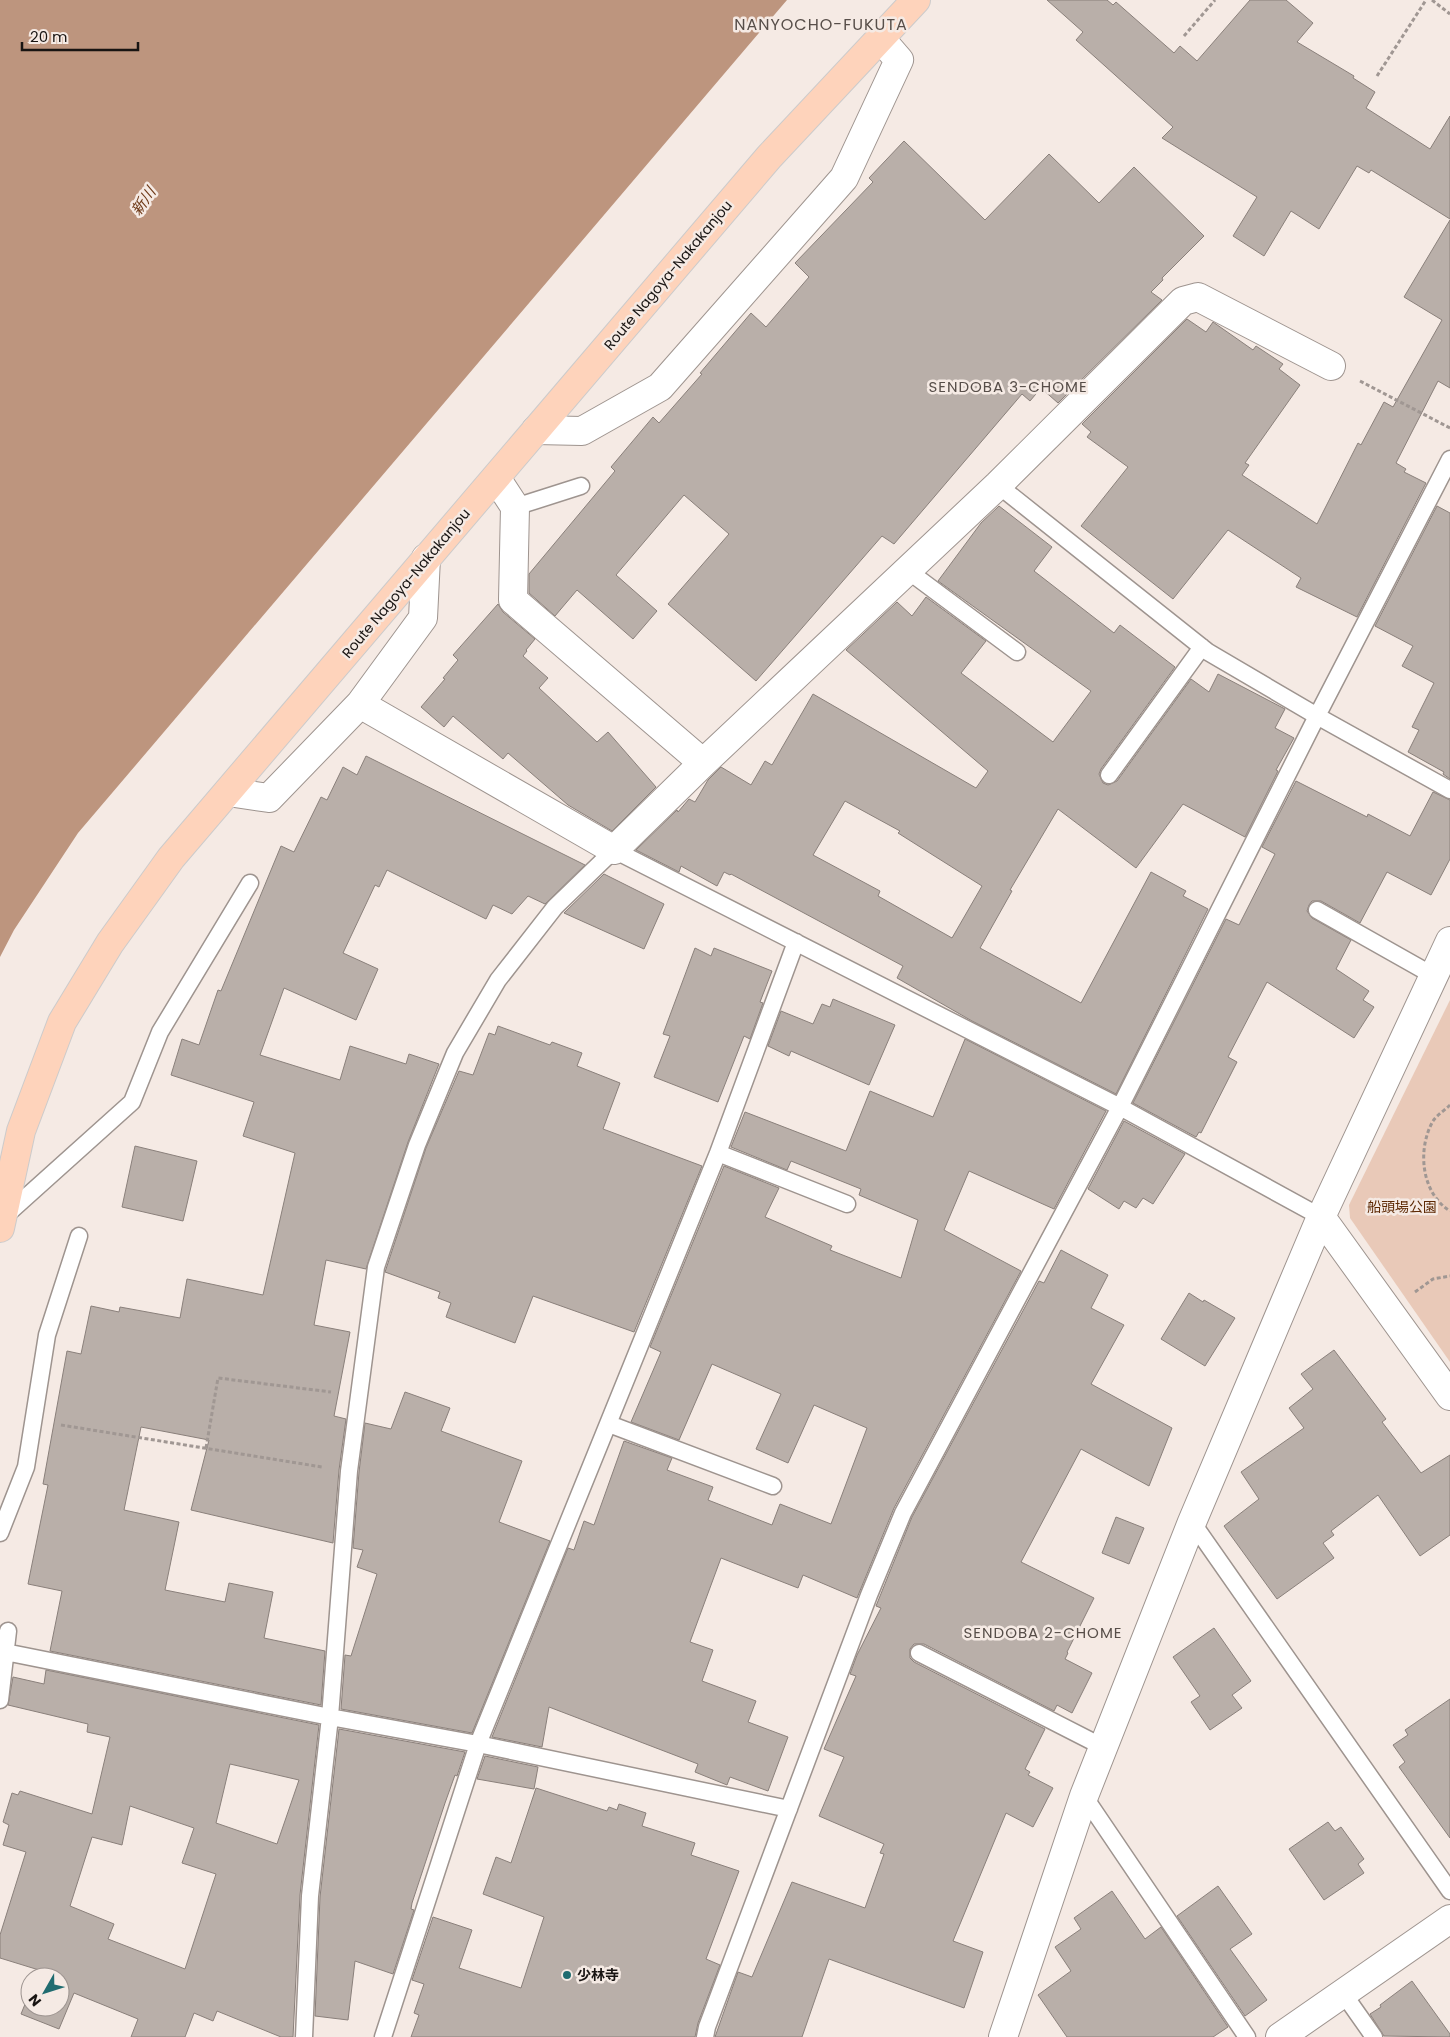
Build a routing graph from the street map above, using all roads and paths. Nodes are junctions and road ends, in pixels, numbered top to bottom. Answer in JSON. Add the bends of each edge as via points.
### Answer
{"nodes":[{"id":1,"x":916,"y":0,"type":"edge"},
{"id":2,"x":1215,"y":0,"type":"edge"},
{"id":3,"x":1426,"y":0,"type":"edge"},
{"id":4,"x":1432,"y":0,"type":"edge"},
{"id":5,"x":1450,"y":14,"type":"edge"},
{"id":6,"x":1184,"y":36,"type":"dead end"},
{"id":7,"x":880,"y":38,"type":"junction"},
{"id":8,"x":1377,"y":76,"type":"dead end"},
{"id":9,"x":1331,"y":366,"type":"joint"},
{"id":10,"x":1450,"y":428,"type":"edge"},
{"id":11,"x":536,"y":430,"type":"junction"},
{"id":12,"x":1450,"y":459,"type":"edge"},
{"id":13,"x":496,"y":478,"type":"junction"},
{"id":14,"x":998,"y":485,"type":"junction"},
{"id":15,"x":581,"y":486,"type":"dead end"},
{"id":16,"x":515,"y":506,"type":"junction"},
{"id":17,"x":426,"y":558,"type":"junction"},
{"id":18,"x":907,"y":570,"type":"junction"},
{"id":19,"x":1202,"y":647,"type":"junction"},
{"id":20,"x":1017,"y":652,"type":"dead end"},
{"id":21,"x":360,"y":704,"type":"junction"},
{"id":22,"x":1317,"y":716,"type":"junction"},
{"id":23,"x":703,"y":762,"type":"junction"},
{"id":24,"x":1109,"y":775,"type":"dead end"},
{"id":25,"x":1450,"y":790,"type":"edge"},
{"id":26,"x":228,"y":792,"type":"junction"},
{"id":27,"x":614,"y":850,"type":"junction"},
{"id":28,"x":250,"y":883,"type":"dead end"},
{"id":29,"x":1317,"y":910,"type":"dead end"},
{"id":30,"x":1450,"y":941,"type":"edge"},
{"id":31,"x":796,"y":942,"type":"junction"},
{"id":32,"x":1434,"y":976,"type":"junction"},
{"id":33,"x":1450,"y":1105,"type":"edge"},
{"id":34,"x":1120,"y":1108,"type":"junction"},
{"id":35,"x":718,"y":1153,"type":"junction"},
{"id":36,"x":847,"y":1204,"type":"dead end"},
{"id":37,"x":1450,"y":1211,"type":"edge"},
{"id":38,"x":1320,"y":1217,"type":"junction"},
{"id":39,"x":1,"y":1224,"type":"edge"},
{"id":40,"x":79,"y":1236,"type":"dead end"},
{"id":41,"x":359,"y":1396,"type":"junction"},
{"id":42,"x":1450,"y":1396,"type":"edge"},
{"id":43,"x":34,"y":1420,"type":"junction"},
{"id":44,"x":609,"y":1424,"type":"junction"},
{"id":45,"x":206,"y":1448,"type":"junction"},
{"id":46,"x":349,"y":1471,"type":"junction"},
{"id":47,"x":773,"y":1486,"type":"dead end"},
{"id":48,"x":1192,"y":1522,"type":"junction"},
{"id":49,"x":0,"y":1533,"type":"edge"},
{"id":50,"x":8,"y":1631,"type":"dead end"},
{"id":51,"x":5,"y":1652,"type":"junction"},
{"id":52,"x":919,"y":1653,"type":"dead end"},
{"id":53,"x":0,"y":1700,"type":"edge"},
{"id":54,"x":330,"y":1717,"type":"junction"},
{"id":55,"x":478,"y":1744,"type":"junction"},
{"id":56,"x":1103,"y":1747,"type":"junction"},
{"id":57,"x":1084,"y":1796,"type":"junction"},
{"id":58,"x":789,"y":1809,"type":"junction"},
{"id":59,"x":1450,"y":1891,"type":"edge"},
{"id":60,"x":1450,"y":1919,"type":"edge"},
{"id":61,"x":1343,"y":1993,"type":"junction"},
{"id":62,"x":304,"y":2037,"type":"edge"},
{"id":63,"x":383,"y":2037,"type":"edge"},
{"id":64,"x":705,"y":2037,"type":"edge"},
{"id":65,"x":1003,"y":2037,"type":"edge"},
{"id":66,"x":1247,"y":2037,"type":"edge"},
{"id":67,"x":1280,"y":2037,"type":"edge"},
{"id":68,"x":1374,"y":2037,"type":"edge"}],
"edges":[{"from":1,"to":7,"type":"main road","name":"Route Nagoya-Nakakanjou"},
{"from":2,"to":6,"type":"path"},
{"from":3,"to":8,"type":"path"},
{"from":4,"to":5,"type":"path"},
{"from":7,"to":11,"type":"main road","name":"Route Nagoya-Nakakanjou","via":[[769,156]]},
{"from":7,"to":11,"type":"street","via":[[899,60],[844,178],[660,387],[582,431]]},
{"from":9,"to":10,"type":"path"},
{"from":9,"to":14,"type":"street","via":[[1198,297],[1183,300]]},
{"from":11,"to":13,"type":"main road","name":"Route Nagoya-Nakakanjou"},
{"from":12,"to":22,"type":"lane"},
{"from":13,"to":16,"type":"street"},
{"from":13,"to":17,"type":"main road","name":"Route Nagoya-Nakakanjou"},
{"from":14,"to":18,"type":"street"},
{"from":14,"to":19,"type":"lane"},
{"from":15,"to":16,"type":"lane"},
{"from":16,"to":23,"type":"street","via":[[513,600]]},
{"from":17,"to":21,"type":"street","via":[[423,618]]},
{"from":17,"to":26,"type":"main road","name":"Route Nagoya-Nakakanjou"},
{"from":18,"to":20,"type":"lane"},
{"from":18,"to":23,"type":"street"},
{"from":19,"to":22,"type":"lane"},
{"from":19,"to":24,"type":"lane"},
{"from":21,"to":26,"type":"street","via":[[269,798]]},
{"from":21,"to":27,"type":"street"},
{"from":22,"to":25,"type":"lane"},
{"from":22,"to":34,"type":"lane"},
{"from":23,"to":27,"type":"street"},
{"from":26,"to":39,"type":"main road","name":"Route Nagoya-Nakakanjou","via":[[160,874],[110,943],[62,1022],[21,1131]]},
{"from":27,"to":31,"type":"lane"},
{"from":27,"to":41,"type":"lane","via":[[555,907],[498,980],[455,1053],[417,1145],[376,1268]]},
{"from":28,"to":39,"type":"lane","via":[[160,1032],[132,1102]]},
{"from":29,"to":32,"type":"lane"},
{"from":30,"to":32,"type":"street"},
{"from":31,"to":34,"type":"lane"},
{"from":31,"to":35,"type":"lane"},
{"from":32,"to":38,"type":"street"},
{"from":33,"to":37,"type":"path","via":[[1434,1120],[1425,1142],[1423,1162],[1435,1198]]},
{"from":34,"to":38,"type":"lane"},
{"from":34,"to":58,"type":"lane","via":[[903,1513],[869,1594]]},
{"from":35,"to":36,"type":"lane"},
{"from":35,"to":44,"type":"lane"},
{"from":38,"to":42,"type":"street"},
{"from":38,"to":48,"type":"street"},
{"from":40,"to":43,"type":"lane","via":[[47,1335]]},
{"from":41,"to":45,"type":"path","via":[[218,1378]]},
{"from":41,"to":46,"type":"lane"},
{"from":43,"to":45,"type":"path"},
{"from":43,"to":49,"type":"lane","via":[[26,1467]]},
{"from":44,"to":47,"type":"lane"},
{"from":44,"to":55,"type":"lane"},
{"from":45,"to":46,"type":"path"},
{"from":46,"to":54,"type":"lane"},
{"from":48,"to":56,"type":"street"},
{"from":48,"to":59,"type":"lane"},
{"from":50,"to":51,"type":"lane"},
{"from":51,"to":53,"type":"lane"},
{"from":51,"to":54,"type":"lane"},
{"from":52,"to":56,"type":"lane"},
{"from":54,"to":55,"type":"lane"},
{"from":54,"to":62,"type":"lane","via":[[310,1896]]},
{"from":55,"to":58,"type":"lane"},
{"from":55,"to":63,"type":"lane"},
{"from":56,"to":57,"type":"street"},
{"from":57,"to":65,"type":"street"},
{"from":57,"to":66,"type":"lane"},
{"from":58,"to":64,"type":"lane"},
{"from":60,"to":61,"type":"street"},
{"from":61,"to":67,"type":"street"},
{"from":61,"to":68,"type":"lane"}]}
